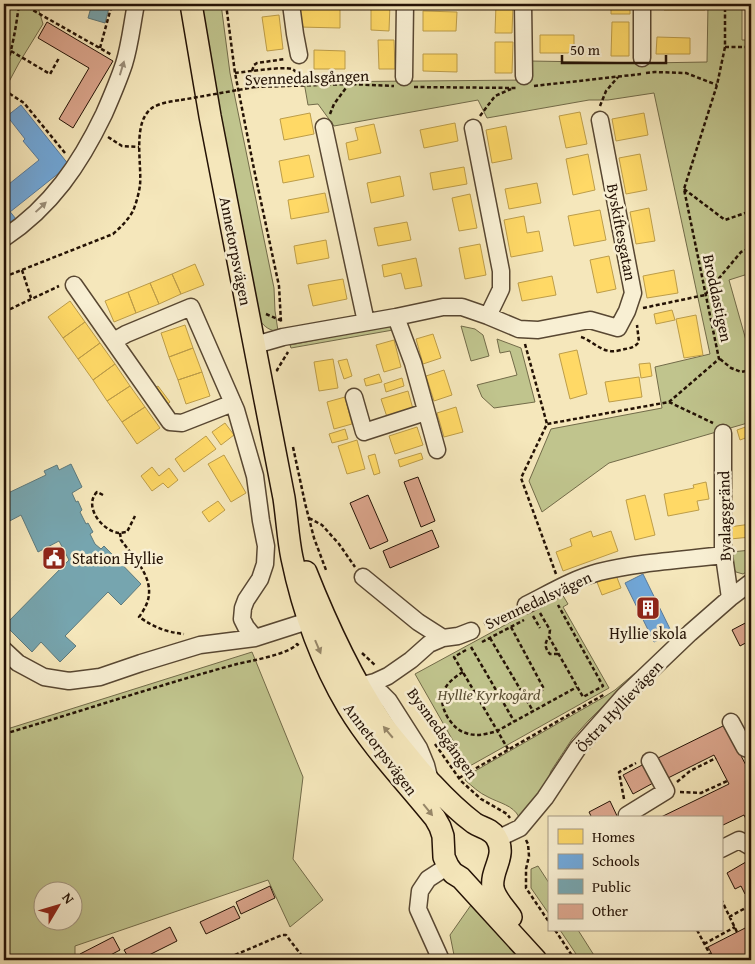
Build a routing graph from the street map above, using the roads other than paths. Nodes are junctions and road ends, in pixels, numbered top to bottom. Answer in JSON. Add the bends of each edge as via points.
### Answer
{"nodes":[{"id":1,"x":136,"y":4,"type":"edge"},
{"id":2,"x":191,"y":4,"type":"edge"},
{"id":3,"x":291,"y":4,"type":"edge"},
{"id":4,"x":405,"y":4,"type":"edge"},
{"id":5,"x":523,"y":4,"type":"edge"},
{"id":6,"x":642,"y":4,"type":"edge"},
{"id":7,"x":299,"y":55,"type":"road end"},
{"id":8,"x":642,"y":58,"type":"dead end"},
{"id":9,"x":405,"y":83,"type":"road end"},
{"id":10,"x":526,"y":83,"type":"road end"},
{"id":11,"x":600,"y":120,"type":"road end"},
{"id":12,"x":324,"y":127,"type":"road end"},
{"id":13,"x":472,"y":128,"type":"road end"},
{"id":14,"x":4,"y":238,"type":"edge"},
{"id":15,"x":74,"y":285,"type":"road end"},
{"id":16,"x":488,"y":316,"type":"junction"},
{"id":17,"x":396,"y":317,"type":"junction"},
{"id":18,"x":366,"y":322,"type":"junction"},
{"id":19,"x":114,"y":341,"type":"junction"},
{"id":20,"x":255,"y":345,"type":"junction"},
{"id":21,"x":354,"y":397,"type":"dead end"},
{"id":22,"x":233,"y":403,"type":"junction"},
{"id":23,"x":426,"y":412,"type":"junction"},
{"id":24,"x":723,"y":433,"type":"road end"},
{"id":25,"x":437,"y":450,"type":"dead end"},
{"id":26,"x":724,"y":555,"type":"junction"},
{"id":27,"x":363,"y":577,"type":"road end"},
{"id":28,"x":751,"y":582,"type":"edge"},
{"id":29,"x":730,"y":598,"type":"junction"},
{"id":30,"x":526,"y":612,"type":"road end"},
{"id":31,"x":315,"y":617,"type":"junction"},
{"id":32,"x":471,"y":631,"type":"road end"},
{"id":33,"x":255,"y":638,"type":"junction"},
{"id":34,"x":443,"y":638,"type":"junction"},
{"id":35,"x":4,"y":650,"type":"edge"},
{"id":36,"x":359,"y":686,"type":"junction"},
{"id":37,"x":731,"y":722,"type":"dead end"},
{"id":38,"x":751,"y":750,"type":"edge"},
{"id":39,"x":645,"y":761,"type":"road end"},
{"id":40,"x":628,"y":816,"type":"edge"},
{"id":41,"x":476,"y":824,"type":"junction"},
{"id":42,"x":497,"y":839,"type":"junction"},
{"id":43,"x":751,"y":847,"type":"edge"},
{"id":44,"x":722,"y":848,"type":"edge"},
{"id":45,"x":451,"y":864,"type":"junction"},
{"id":46,"x":498,"y":865,"type":"junction"},
{"id":47,"x":441,"y":960,"type":"edge"},
{"id":48,"x":536,"y":960,"type":"edge"},
{"id":49,"x":541,"y":960,"type":"edge"}],
"edges":[{"from":14,"to":1,"type":"street","one_way":true,"via":[[44,204],[66,179],[91,140],[116,88]]},
{"from":2,"to":20,"type":"main road","name":"Annetorpsvägen"},
{"from":3,"to":7,"type":"street"},
{"from":4,"to":9,"type":"street"},
{"from":5,"to":10,"type":"street"},
{"from":6,"to":8,"type":"street"},
{"from":11,"to":16,"type":"street","name":"Byskiftesgatan","via":[[633,293],[618,328],[590,320],[538,330],[519,329]]},
{"from":12,"to":18,"type":"street"},
{"from":13,"to":16,"type":"street","via":[[501,271],[501,289]]},
{"from":15,"to":19,"type":"street"},
{"from":16,"to":17,"type":"street","via":[[462,307],[444,306]]},
{"from":17,"to":18,"type":"street"},
{"from":17,"to":23,"type":"street"},
{"from":18,"to":20,"type":"street"},
{"from":19,"to":22,"type":"street","via":[[170,422],[182,423]]},
{"from":19,"to":22,"type":"street","via":[[191,307]]},
{"from":20,"to":31,"type":"main road","name":"Annetorpsvägen","via":[[284,498],[291,556]]},
{"from":21,"to":23,"type":"street","via":[[364,432]]},
{"from":22,"to":33,"type":"street","via":[[255,476],[266,546],[260,579],[243,608],[242,619]]},
{"from":23,"to":25,"type":"street"},
{"from":24,"to":26,"type":"street","name":"Byalagsgränd"},
{"from":26,"to":29,"type":"street","name":"Byalagsgränd"},
{"from":26,"to":30,"type":"street","name":"Svennedalsvägen","via":[[637,564],[598,572]]},
{"from":27,"to":34,"type":"street"},
{"from":28,"to":29,"type":"street","name":"Östra Hyllievägen"},
{"from":29,"to":42,"type":"street","name":"Östra Hyllievägen","via":[[624,696],[578,748],[545,798],[520,828]]},
{"from":31,"to":33,"type":"street"},
{"from":31,"to":36,"type":"main road","name":"Annetorpsvägen"},
{"from":31,"to":45,"type":"main road","name":"Annetorpsvägen","one_way":true,"via":[[319,650],[348,706],[379,750],[435,818]]},
{"from":32,"to":34,"type":"street","name":"Svennedalsvägen"},
{"from":33,"to":35,"type":"street","via":[[200,645],[100,677],[69,681],[44,677],[18,663]]},
{"from":34,"to":36,"type":"street","name":"Svennedalsvägen","via":[[429,644],[388,676]]},
{"from":36,"to":41,"type":"main road","name":"Annetorpsvägen","via":[[382,724],[431,783]]},
{"from":37,"to":38,"type":"street","via":[[745,748]]},
{"from":39,"to":40,"type":"street","via":[[666,791]]},
{"from":41,"to":42,"type":"main road","name":"Annetorpsvägen","via":[[486,827]]},
{"from":41,"to":45,"type":"main road","via":[[466,825],[448,838]]},
{"from":42,"to":46,"type":"main road","via":[[500,846]]},
{"from":43,"to":44,"type":"street","via":[[739,840]]},
{"from":45,"to":46,"type":"main road","via":[[471,881],[492,873]]},
{"from":45,"to":47,"type":"street","via":[[428,879],[420,891],[418,909]]},
{"from":45,"to":48,"type":"main road","name":"Annetorpsvägen"},
{"from":46,"to":49,"type":"main road","via":[[493,879],[495,894]]}]}
